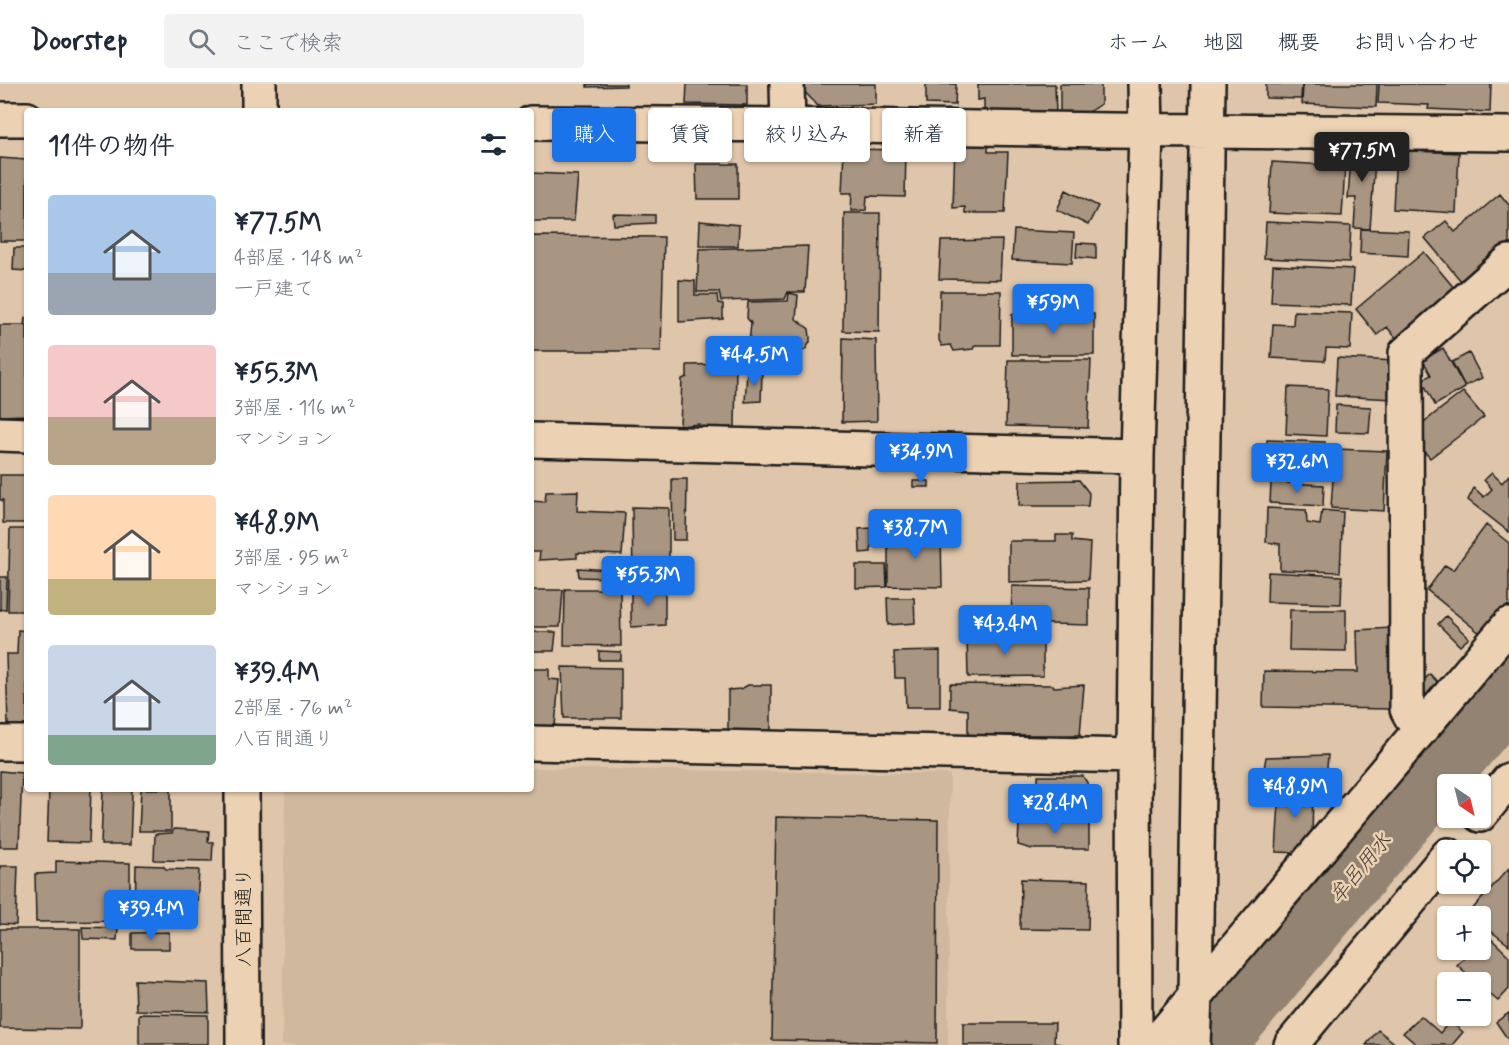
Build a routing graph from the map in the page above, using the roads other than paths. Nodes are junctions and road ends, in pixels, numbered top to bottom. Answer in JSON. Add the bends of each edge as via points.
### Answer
{"nodes":[{"id":1,"x":259,"y":84,"type":"edge"},
{"id":2,"x":787,"y":84,"type":"edge"},
{"id":3,"x":1145,"y":84,"type":"edge"},
{"id":4,"x":1208,"y":84,"type":"edge"},
{"id":5,"x":259,"y":108,"type":"edge"},
{"id":6,"x":788,"y":108,"type":"edge"},
{"id":7,"x":0,"y":119,"type":"edge"},
{"id":8,"x":24,"y":119,"type":"edge"},
{"id":9,"x":534,"y":123,"type":"edge"},
{"id":10,"x":744,"y":125,"type":"edge"},
{"id":11,"x":870,"y":126,"type":"edge"},
{"id":12,"x":1146,"y":131,"type":"junction"},
{"id":13,"x":1207,"y":131,"type":"junction"},
{"id":14,"x":1509,"y":134,"type":"edge"},
{"id":15,"x":1509,"y":262,"type":"edge"},
{"id":16,"x":0,"y":434,"type":"edge"},
{"id":17,"x":24,"y":435,"type":"edge"},
{"id":18,"x":534,"y":440,"type":"edge"},
{"id":19,"x":1137,"y":456,"type":"junction"},
{"id":20,"x":1509,"y":625,"type":"edge"},
{"id":21,"x":1419,"y":731,"type":"junction"},
{"id":22,"x":0,"y":743,"type":"edge"},
{"id":23,"x":24,"y":743,"type":"edge"},
{"id":24,"x":534,"y":743,"type":"edge"},
{"id":25,"x":1134,"y":756,"type":"junction"},
{"id":26,"x":1509,"y":780,"type":"edge"},
{"id":27,"x":242,"y":792,"type":"edge"},
{"id":28,"x":1491,"y":802,"type":"edge"},
{"id":29,"x":1469,"y":828,"type":"edge"},
{"id":30,"x":1459,"y":840,"type":"edge"},
{"id":31,"x":1437,"y":868,"type":"edge"},
{"id":32,"x":1195,"y":996,"type":"junction"},
{"id":33,"x":1193,"y":1037,"type":"edge"},
{"id":34,"x":243,"y":1045,"type":"edge"},
{"id":35,"x":1135,"y":1045,"type":"edge"},
{"id":36,"x":1154,"y":1045,"type":"edge"},
{"id":37,"x":1291,"y":1045,"type":"edge"}],
"edges":[{"from":1,"to":5,"type":"street"},
{"from":2,"to":6,"type":"street"},
{"from":3,"to":12,"type":"street"},
{"from":4,"to":13,"type":"street"},
{"from":7,"to":8,"type":"street"},
{"from":9,"to":10,"type":"street"},
{"from":11,"to":12,"type":"street"},
{"from":12,"to":13,"type":"street"},
{"from":12,"to":19,"type":"street"},
{"from":13,"to":14,"type":"street"},
{"from":13,"to":32,"type":"street"},
{"from":15,"to":21,"type":"street","via":[[1406,353],[1407,709]]},
{"from":16,"to":17,"type":"street"},
{"from":18,"to":19,"type":"street"},
{"from":19,"to":25,"type":"street"},
{"from":20,"to":21,"type":"street"},
{"from":21,"to":32,"type":"street"},
{"from":22,"to":23,"type":"street"},
{"from":24,"to":25,"type":"street"},
{"from":25,"to":35,"type":"street"},
{"from":26,"to":28,"type":"street"},
{"from":27,"to":34,"type":"street","name":"八百間通り"},
{"from":29,"to":30,"type":"street"},
{"from":31,"to":37,"type":"street"},
{"from":32,"to":33,"type":"street"},
{"from":32,"to":36,"type":"street"}]}
